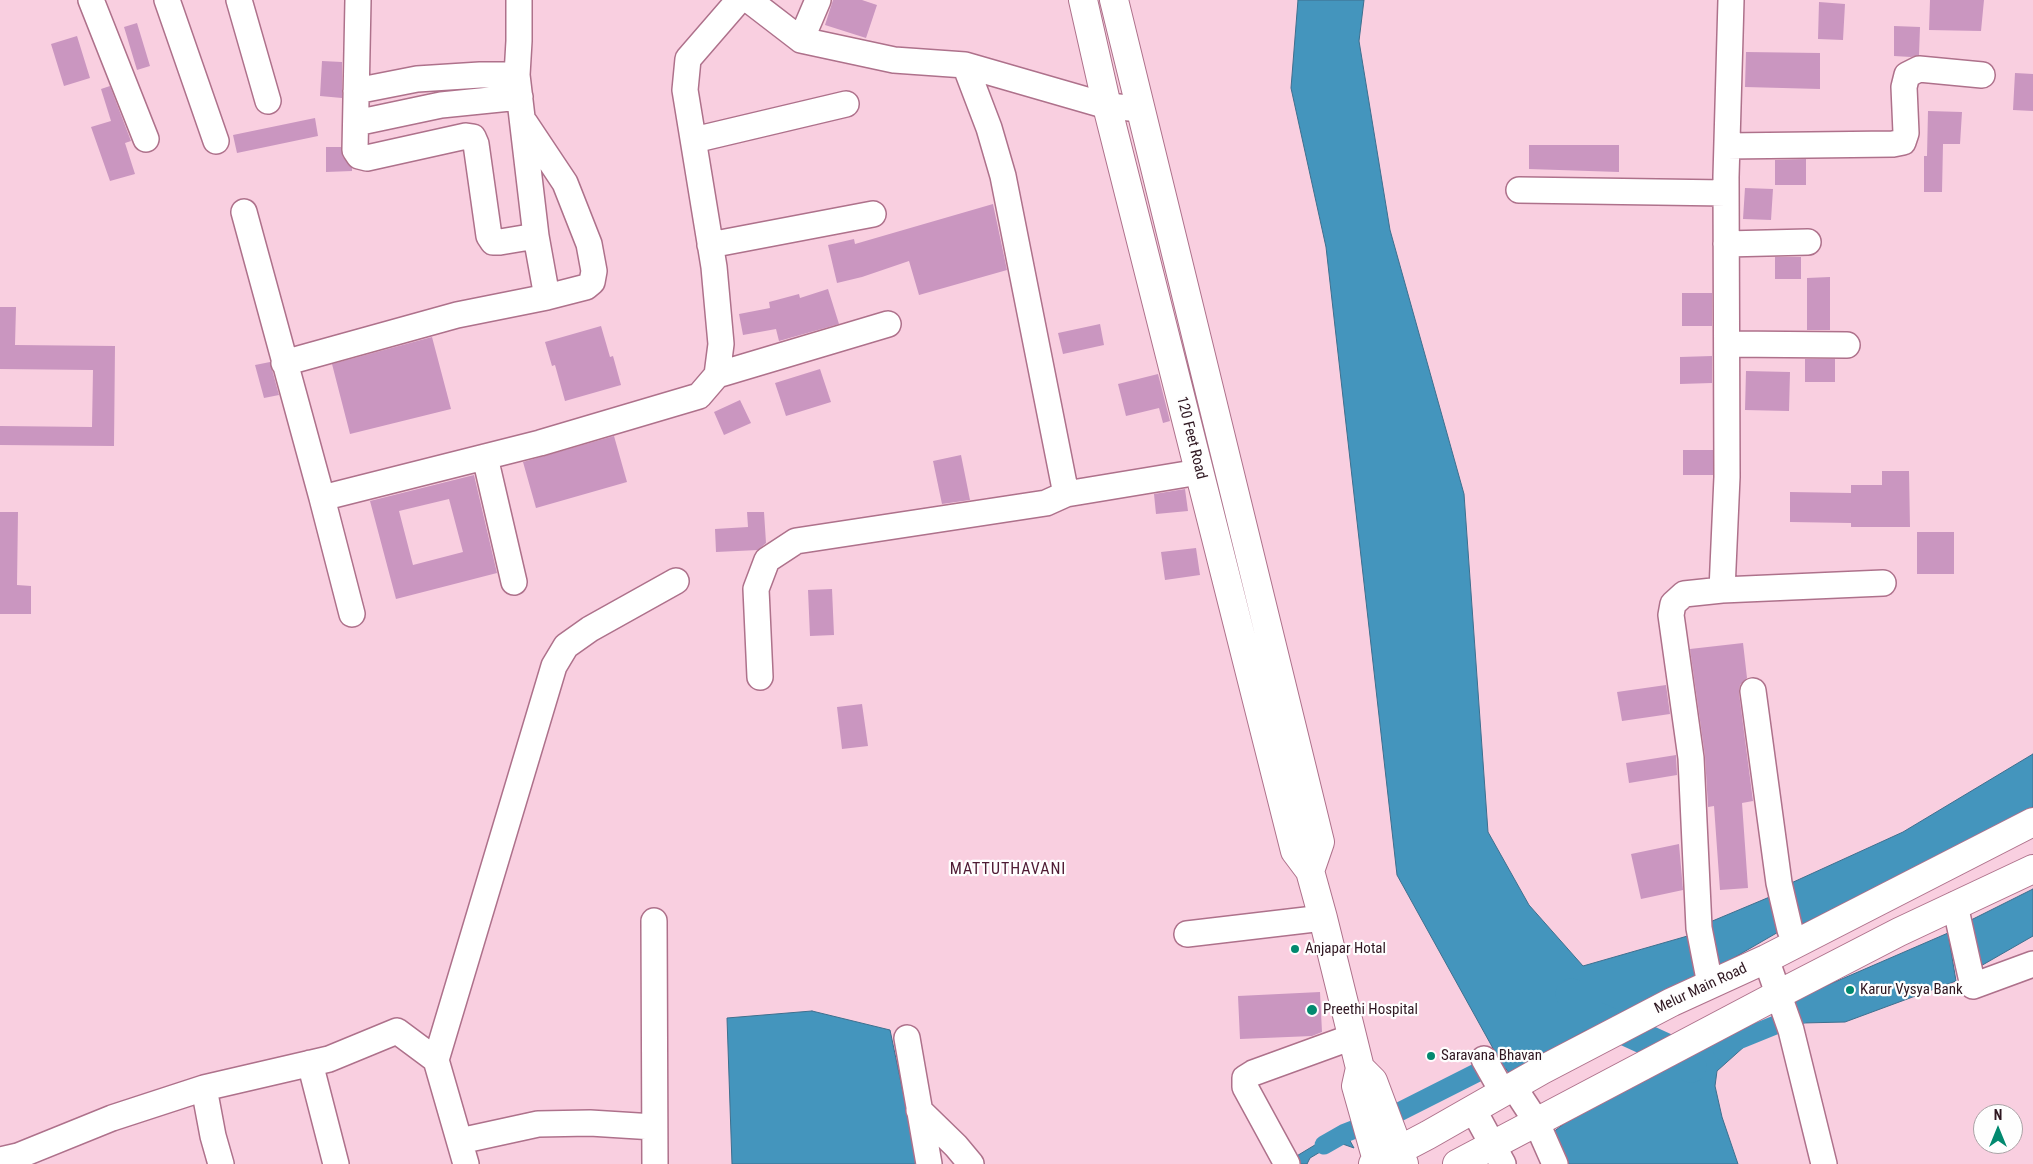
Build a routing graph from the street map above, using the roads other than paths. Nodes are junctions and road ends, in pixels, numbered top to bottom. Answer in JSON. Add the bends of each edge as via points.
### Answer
{"nodes":[{"id":1,"x":91,"y":0,"type":"edge"},
{"id":2,"x":167,"y":0,"type":"edge"},
{"id":3,"x":239,"y":0,"type":"edge"},
{"id":4,"x":358,"y":0,"type":"edge"},
{"id":5,"x":519,"y":0,"type":"edge"},
{"id":6,"x":739,"y":0,"type":"edge"},
{"id":7,"x":749,"y":0,"type":"edge"},
{"id":8,"x":818,"y":0,"type":"edge"},
{"id":9,"x":1083,"y":0,"type":"edge"},
{"id":10,"x":1114,"y":0,"type":"edge"},
{"id":11,"x":1731,"y":0,"type":"edge"},
{"id":12,"x":801,"y":40,"type":"junction"},
{"id":13,"x":965,"y":65,"type":"junction"},
{"id":14,"x":1982,"y":76,"type":"dead end"},
{"id":15,"x":356,"y":91,"type":"junction"},
{"id":16,"x":519,"y":97,"type":"junction"},
{"id":17,"x":268,"y":101,"type":"dead end"},
{"id":18,"x":846,"y":104,"type":"dead end"},
{"id":19,"x":1107,"y":106,"type":"junction"},
{"id":20,"x":1140,"y":109,"type":"junction"},
{"id":21,"x":356,"y":123,"type":"junction"},
{"id":22,"x":146,"y":139,"type":"dead end"},
{"id":23,"x":694,"y":140,"type":"junction"},
{"id":24,"x":216,"y":141,"type":"dead end"},
{"id":25,"x":1727,"y":146,"type":"junction"},
{"id":26,"x":1519,"y":190,"type":"dead end"},
{"id":27,"x":1726,"y":193,"type":"junction"},
{"id":28,"x":244,"y":212,"type":"dead end"},
{"id":29,"x":873,"y":214,"type":"dead end"},
{"id":30,"x":536,"y":236,"type":"junction"},
{"id":31,"x":1808,"y":242,"type":"dead end"},
{"id":32,"x":1726,"y":244,"type":"junction"},
{"id":33,"x":710,"y":245,"type":"junction"},
{"id":34,"x":547,"y":297,"type":"junction"},
{"id":35,"x":888,"y":324,"type":"dead end"},
{"id":36,"x":1727,"y":344,"type":"junction"},
{"id":37,"x":1847,"y":345,"type":"dead end"},
{"id":38,"x":284,"y":363,"type":"junction"},
{"id":39,"x":717,"y":375,"type":"junction"},
{"id":40,"x":485,"y":457,"type":"junction"},
{"id":41,"x":1200,"y":472,"type":"junction"},
{"id":42,"x":1066,"y":494,"type":"junction"},
{"id":43,"x":322,"y":498,"type":"junction"},
{"id":44,"x":676,"y":581,"type":"dead end"},
{"id":45,"x":514,"y":582,"type":"dead end"},
{"id":46,"x":1883,"y":583,"type":"dead end"},
{"id":47,"x":1722,"y":590,"type":"junction"},
{"id":48,"x":352,"y":614,"type":"dead end"},
{"id":49,"x":760,"y":678,"type":"dead end"},
{"id":50,"x":1753,"y":691,"type":"dead end"},
{"id":51,"x":2033,"y":822,"type":"edge"},
{"id":52,"x":2033,"y":868,"type":"edge"},
{"id":53,"x":1310,"y":872,"type":"junction"},
{"id":54,"x":1958,"y":917,"type":"junction"},
{"id":55,"x":1323,"y":918,"type":"junction"},
{"id":56,"x":654,"y":921,"type":"dead end"},
{"id":57,"x":1187,"y":934,"type":"dead end"},
{"id":58,"x":1793,"y":937,"type":"junction"},
{"id":59,"x":1766,"y":959,"type":"junction"},
{"id":60,"x":2033,"y":964,"type":"edge"},
{"id":61,"x":1709,"y":979,"type":"junction"},
{"id":62,"x":1780,"y":1000,"type":"junction"},
{"id":63,"x":1352,"y":1037,"type":"junction"},
{"id":64,"x":907,"y":1038,"type":"dead end"},
{"id":65,"x":1484,"y":1059,"type":"dead end"},
{"id":66,"x":436,"y":1060,"type":"junction"},
{"id":67,"x":310,"y":1063,"type":"junction"},
{"id":68,"x":1505,"y":1086,"type":"junction"},
{"id":69,"x":204,"y":1088,"type":"junction"},
{"id":70,"x":1474,"y":1109,"type":"junction"},
{"id":71,"x":919,"y":1110,"type":"junction"},
{"id":72,"x":1536,"y":1122,"type":"junction"},
{"id":73,"x":654,"y":1127,"type":"junction"},
{"id":74,"x":463,"y":1152,"type":"edge"},
{"id":75,"x":1498,"y":1154,"type":"edge"},
{"id":76,"x":0,"y":1160,"type":"edge"},
{"id":77,"x":1386,"y":1161,"type":"edge"},
{"id":78,"x":1287,"y":1163,"type":"edge"},
{"id":79,"x":221,"y":1164,"type":"edge"},
{"id":80,"x":336,"y":1164,"type":"edge"},
{"id":81,"x":655,"y":1164,"type":"edge"},
{"id":82,"x":929,"y":1164,"type":"edge"},
{"id":83,"x":971,"y":1164,"type":"edge"},
{"id":84,"x":1457,"y":1164,"type":"edge"},
{"id":85,"x":1555,"y":1164,"type":"edge"},
{"id":86,"x":1824,"y":1164,"type":"edge"}],
"edges":[{"from":1,"to":22,"type":"street"},
{"from":2,"to":24,"type":"street"},
{"from":3,"to":17,"type":"street"},
{"from":4,"to":15,"type":"street"},
{"from":5,"to":16,"type":"street"},
{"from":6,"to":23,"type":"street","via":[[688,60],[685,90]]},
{"from":7,"to":12,"type":"street"},
{"from":8,"to":12,"type":"street"},
{"from":9,"to":19,"type":"main road","name":"120 Feet Road"},
{"from":10,"to":20,"type":"main road","name":"120 Feet Road"},
{"from":11,"to":25,"type":"street"},
{"from":12,"to":13,"type":"street","via":[[894,60]]},
{"from":13,"to":19,"type":"street"},
{"from":13,"to":42,"type":"street","via":[[989,128],[1002,176]]},
{"from":14,"to":25,"type":"street","via":[[1919,69],[1907,75],[1903,142]]},
{"from":15,"to":16,"type":"street","via":[[418,80],[480,75]]},
{"from":15,"to":21,"type":"street"},
{"from":16,"to":21,"type":"street","via":[[441,105]]},
{"from":16,"to":30,"type":"street"},
{"from":16,"to":34,"type":"street","via":[[565,183],[588,244],[594,271],[592,282],[586,287]]},
{"from":18,"to":23,"type":"street"},
{"from":19,"to":20,"type":"street"},
{"from":19,"to":41,"type":"main road","name":"120 Feet Road"},
{"from":20,"to":53,"type":"main road","name":"120 Feet Road","via":[[1320,842]]},
{"from":21,"to":30,"type":"street","via":[[355,150],[366,158],[466,136],[473,138],[489,236],[493,242]]},
{"from":23,"to":33,"type":"street"},
{"from":25,"to":27,"type":"street"},
{"from":26,"to":27,"type":"street"},
{"from":27,"to":32,"type":"street"},
{"from":28,"to":38,"type":"street"},
{"from":29,"to":33,"type":"street"},
{"from":30,"to":34,"type":"street"},
{"from":31,"to":32,"type":"street"},
{"from":32,"to":36,"type":"street"},
{"from":33,"to":39,"type":"street","via":[[721,344]]},
{"from":34,"to":38,"type":"street","via":[[457,315]]},
{"from":35,"to":39,"type":"street"},
{"from":36,"to":37,"type":"street"},
{"from":36,"to":47,"type":"street","via":[[1727,477]]},
{"from":38,"to":43,"type":"street"},
{"from":39,"to":40,"type":"street","via":[[699,396]]},
{"from":40,"to":43,"type":"street"},
{"from":40,"to":45,"type":"street"},
{"from":41,"to":42,"type":"street"},
{"from":41,"to":53,"type":"main road","name":"120 Feet Road","via":[[1295,852]]},
{"from":42,"to":49,"type":"street","via":[[1046,503],[796,541],[767,560],[756,589]]},
{"from":43,"to":48,"type":"street"},
{"from":44,"to":66,"type":"street","via":[[590,629],[566,646],[554,666]]},
{"from":46,"to":47,"type":"street"},
{"from":47,"to":61,"type":"street","via":[[1684,594],[1673,604],[1671,615],[1690,758],[1699,928]]},
{"from":50,"to":58,"type":"street","via":[[1779,883]]},
{"from":51,"to":58,"type":"main road","name":"Melur Main Road"},
{"from":52,"to":54,"type":"main road"},
{"from":53,"to":55,"type":"main road","name":"120 Feet Road"},
{"from":54,"to":60,"type":"street","via":[[1973,986]]},
{"from":54,"to":62,"type":"main road"},
{"from":55,"to":57,"type":"street"},
{"from":55,"to":63,"type":"main road","name":"120 Feet Road"},
{"from":56,"to":73,"type":"street"},
{"from":58,"to":59,"type":"main road","name":"Melur Main Road"},
{"from":59,"to":61,"type":"main road","name":"Melur Main Road"},
{"from":59,"to":62,"type":"street"},
{"from":61,"to":68,"type":"main road","name":"Melur Main Road","via":[[1672,1002]]},
{"from":62,"to":72,"type":"main road","via":[[1705,1033]]},
{"from":62,"to":86,"type":"street","via":[[1791,1030]]},
{"from":63,"to":77,"type":"main road","name":"120 Feet Road","via":[[1360,1068],[1356,1086],[1375,1116]]},
{"from":63,"to":78,"type":"street","via":[[1245,1078],[1245,1087]]},
{"from":64,"to":71,"type":"street"},
{"from":65,"to":68,"type":"street"},
{"from":66,"to":67,"type":"street","via":[[397,1031]]},
{"from":66,"to":74,"type":"street"},
{"from":67,"to":69,"type":"street"},
{"from":67,"to":80,"type":"street"},
{"from":68,"to":70,"type":"main road","name":"Melur Main Road"},
{"from":68,"to":72,"type":"street"},
{"from":69,"to":76,"type":"street"},
{"from":69,"to":79,"type":"street"},
{"from":70,"to":75,"type":"street"},
{"from":70,"to":77,"type":"main road","name":"Melur Main Road"},
{"from":71,"to":82,"type":"street"},
{"from":71,"to":83,"type":"street"},
{"from":72,"to":75,"type":"main road"},
{"from":72,"to":85,"type":"street"},
{"from":73,"to":74,"type":"street","via":[[538,1124]]},
{"from":73,"to":81,"type":"street"},
{"from":75,"to":84,"type":"main road"}]}
